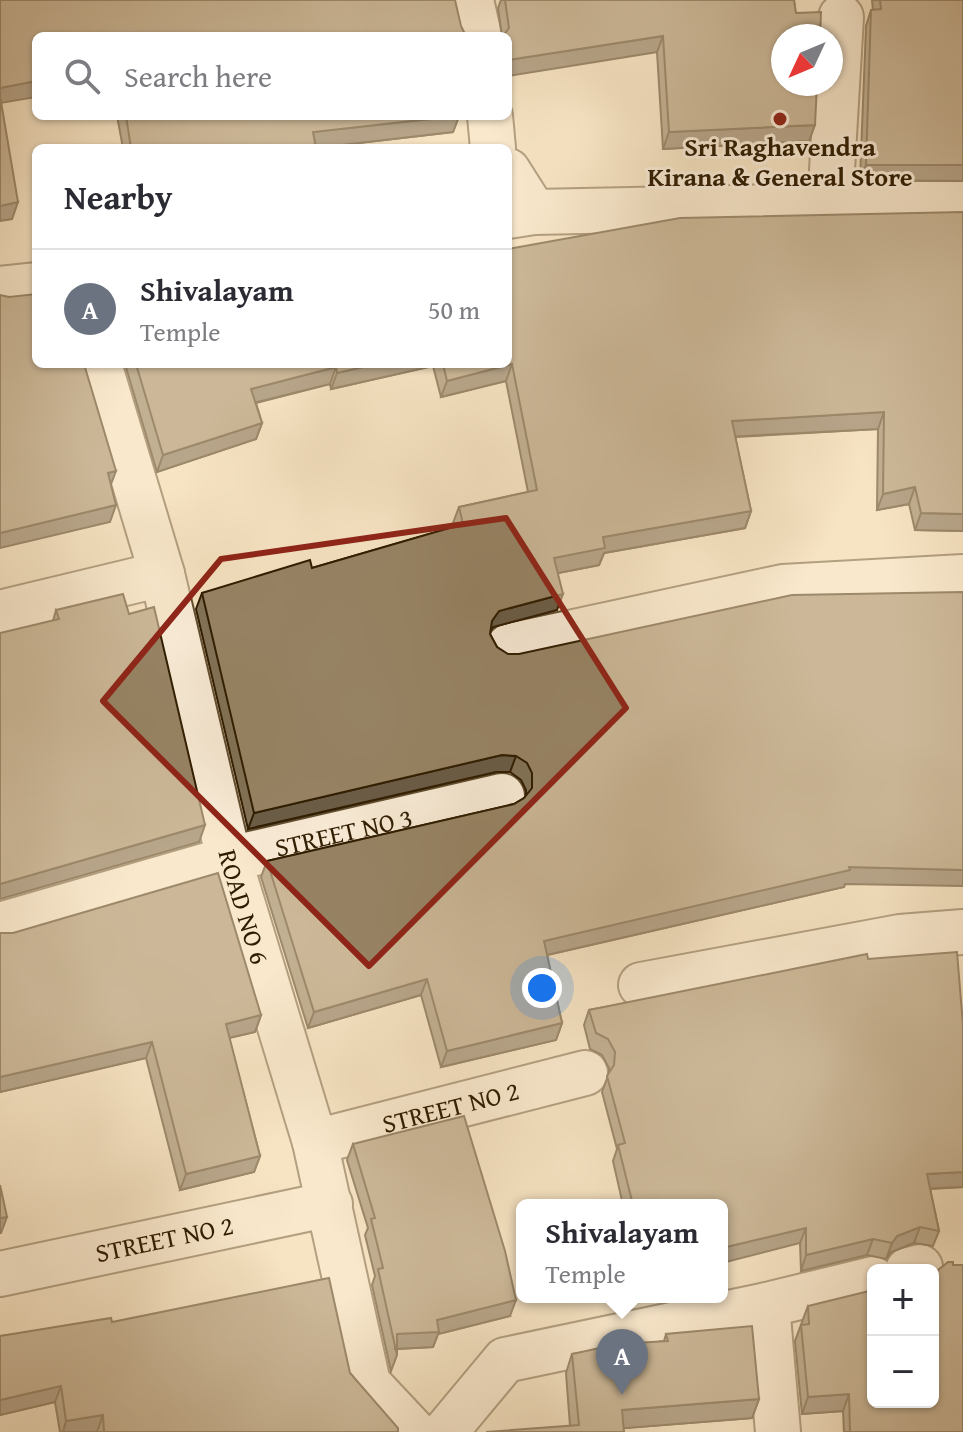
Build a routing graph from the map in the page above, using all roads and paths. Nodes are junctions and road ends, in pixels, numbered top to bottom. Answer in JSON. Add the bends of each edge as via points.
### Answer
{"nodes":[{"id":1,"x":471,"y":0,"type":"edge"},
{"id":2,"x":841,"y":17,"type":"dead end"},
{"id":3,"x":478,"y":32,"type":"edge"},
{"id":4,"x":490,"y":120,"type":"edge"},
{"id":5,"x":493,"y":144,"type":"edge"},
{"id":6,"x":512,"y":184,"type":"edge"},
{"id":7,"x":963,"y":203,"type":"edge"},
{"id":8,"x":830,"y":204,"type":"junction"},
{"id":9,"x":521,"y":214,"type":"edge"},
{"id":10,"x":32,"y":285,"type":"edge"},
{"id":11,"x":0,"y":289,"type":"edge"},
{"id":12,"x":100,"y":368,"type":"edge"},
{"id":13,"x":162,"y":574,"type":"junction"},
{"id":14,"x":963,"y":577,"type":"edge"},
{"id":15,"x":0,"y":613,"type":"edge"},
{"id":16,"x":509,"y":646,"type":"dead end"},
{"id":17,"x":502,"y":796,"type":"dead end"},
{"id":18,"x":229,"y":859,"type":"junction"},
{"id":19,"x":0,"y":925,"type":"edge"},
{"id":20,"x":963,"y":932,"type":"edge"},
{"id":21,"x":641,"y":985,"type":"dead end"},
{"id":22,"x":585,"y":1073,"type":"dead end"},
{"id":23,"x":315,"y":1142,"type":"junction"},
{"id":24,"x":330,"y":1204,"type":"junction"},
{"id":25,"x":0,"y":1274,"type":"edge"},
{"id":26,"x":867,"y":1280,"type":"edge"},
{"id":27,"x":767,"y":1305,"type":"junction"},
{"id":28,"x":414,"y":1432,"type":"edge"},
{"id":29,"x":445,"y":1432,"type":"edge"},
{"id":30,"x":778,"y":1432,"type":"edge"}],
"edges":[{"from":1,"to":3,"type":"street"},
{"from":2,"to":8,"type":"street"},
{"from":4,"to":5,"type":"street"},
{"from":6,"to":9,"type":"street"},
{"from":7,"to":8,"type":"street"},
{"from":8,"to":9,"type":"street"},
{"from":10,"to":11,"type":"street"},
{"from":12,"to":13,"type":"street","name":"ROAD NO 6"},
{"from":13,"to":15,"type":"street"},
{"from":13,"to":18,"type":"street","name":"ROAD NO 6"},
{"from":14,"to":16,"type":"street","via":[[783,587]]},
{"from":17,"to":18,"type":"street","name":"STREET NO 3"},
{"from":18,"to":19,"type":"street","name":"STREET NO 3"},
{"from":18,"to":23,"type":"street","name":"ROAD NO 6"},
{"from":20,"to":21,"type":"street","via":[[900,937]]},
{"from":22,"to":23,"type":"street","name":"STREET NO 2"},
{"from":23,"to":24,"type":"street","name":"ROAD NO 6"},
{"from":24,"to":25,"type":"street","name":"STREET NO 2"},
{"from":24,"to":28,"type":"street","name":"ROAD NO 6","via":[[368,1383]]},
{"from":26,"to":27,"type":"street"},
{"from":27,"to":29,"type":"street","via":[[505,1360]]},
{"from":27,"to":30,"type":"street"}]}
